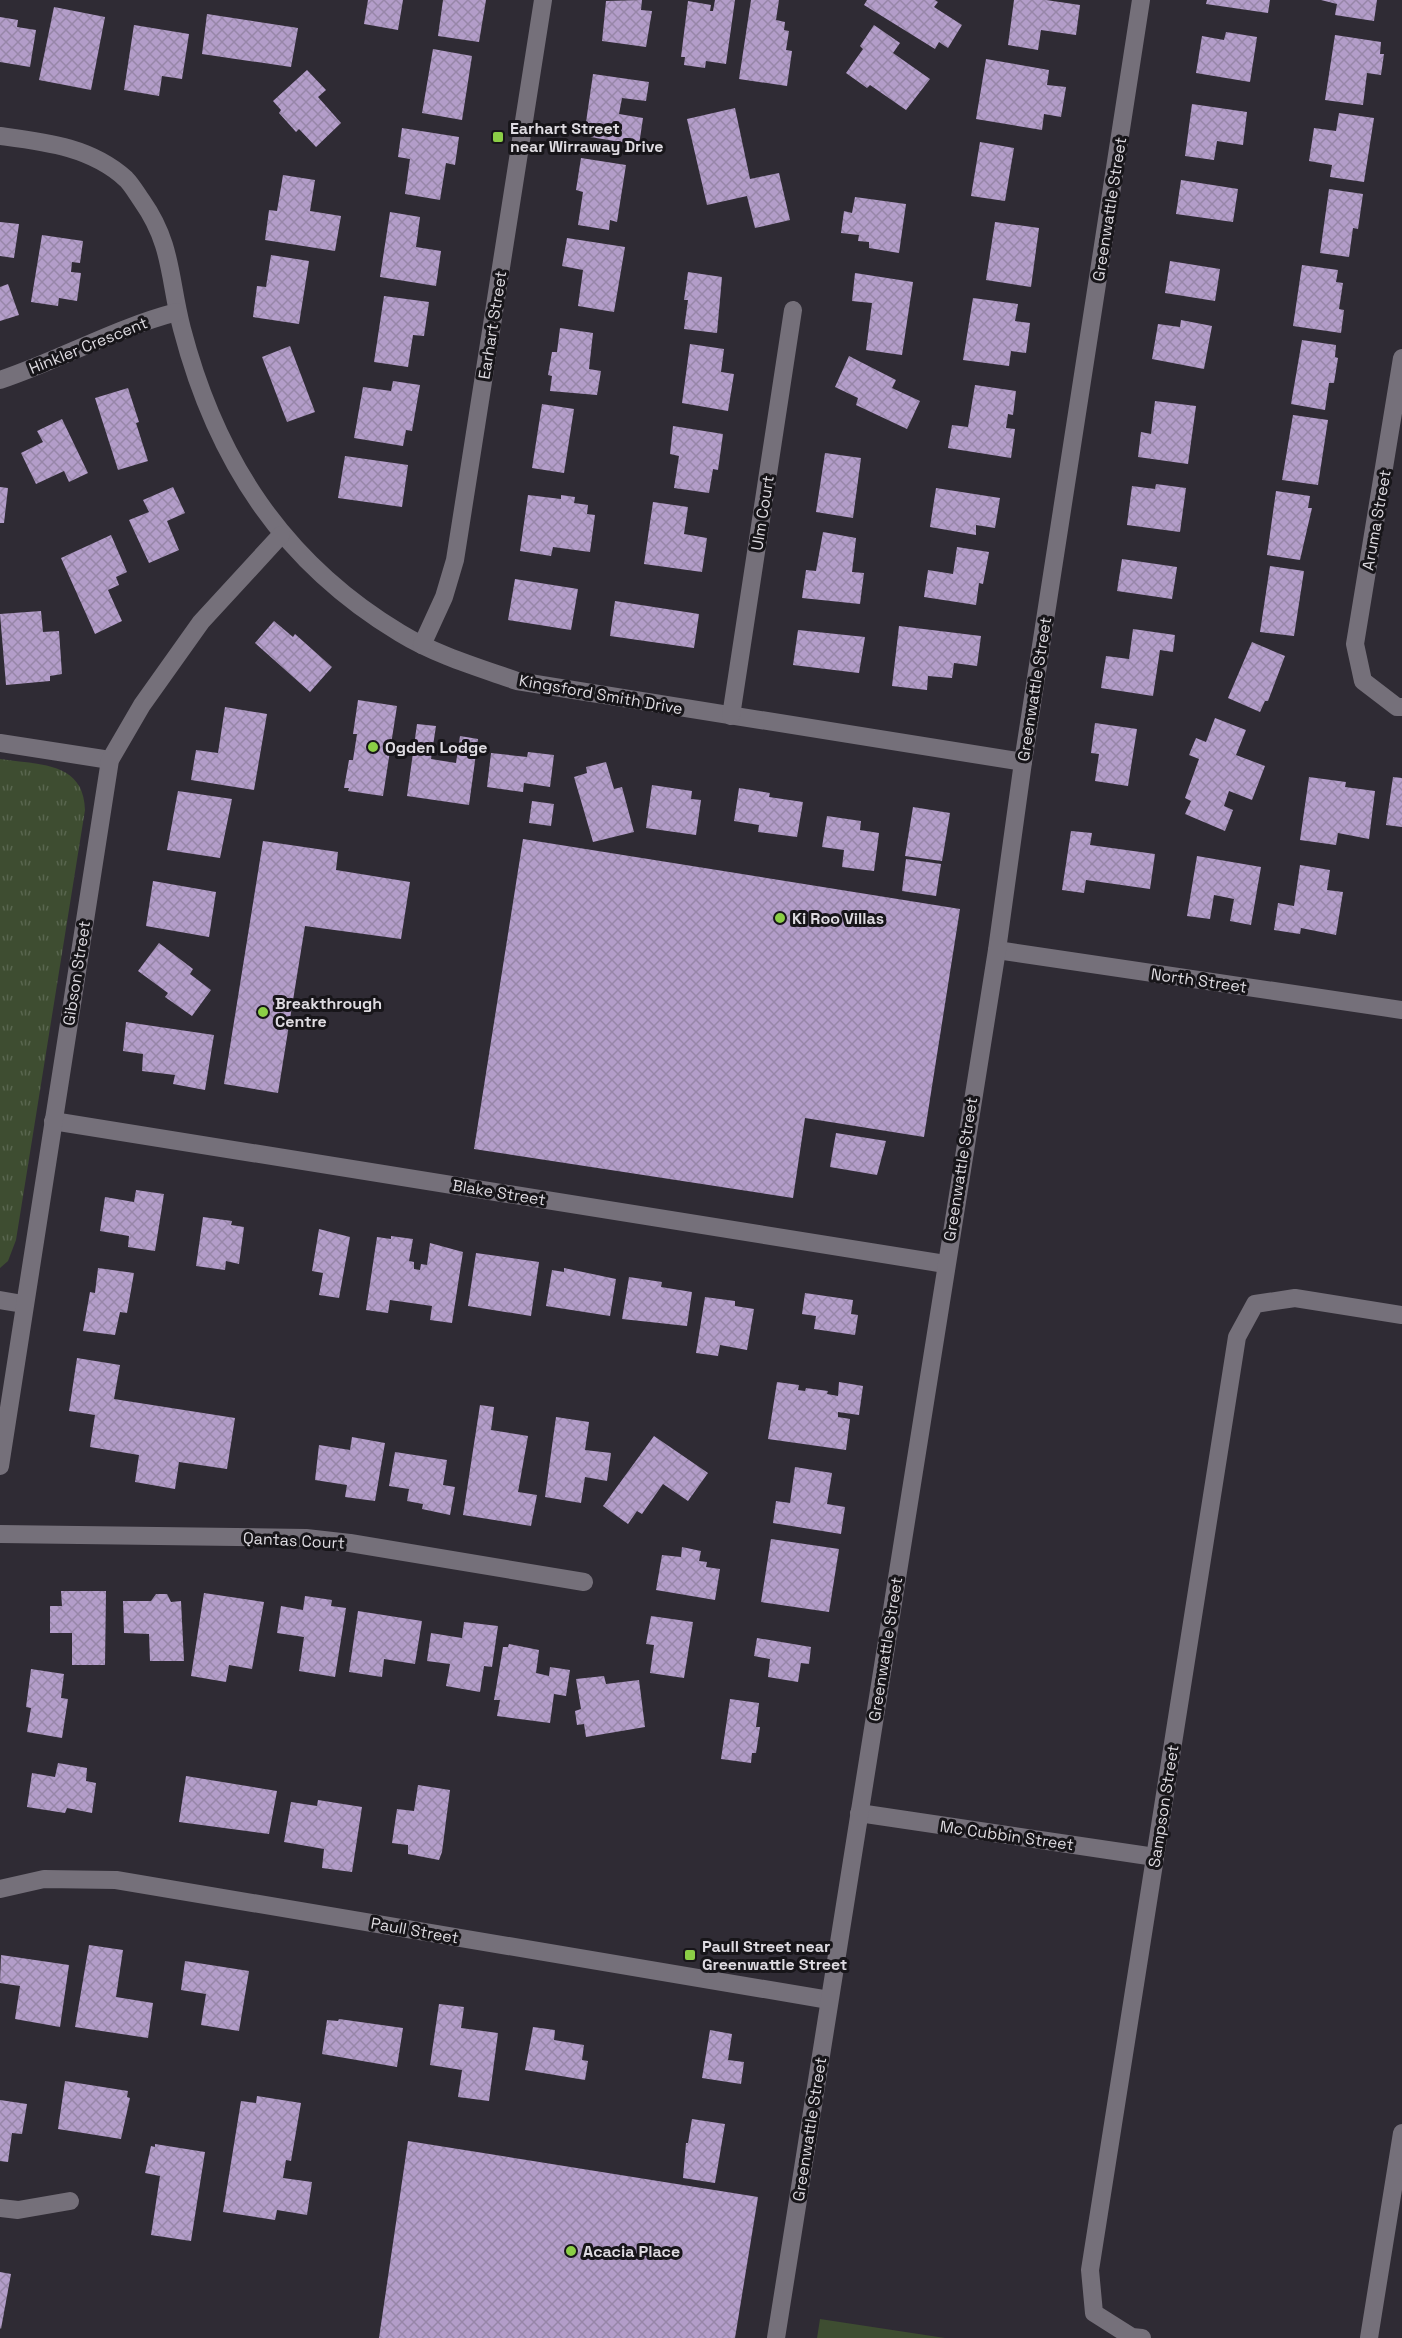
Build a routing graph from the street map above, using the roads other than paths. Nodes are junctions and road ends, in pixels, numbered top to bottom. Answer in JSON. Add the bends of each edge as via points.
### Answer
{"nodes":[{"id":1,"x":543,"y":0,"type":"edge"},
{"id":2,"x":1141,"y":0,"type":"edge"},
{"id":3,"x":0,"y":136,"type":"edge"},
{"id":4,"x":793,"y":310,"type":"dead end"},
{"id":5,"x":177,"y":312,"type":"junction"},
{"id":6,"x":1402,"y":358,"type":"edge"},
{"id":7,"x":0,"y":380,"type":"edge"},
{"id":8,"x":1398,"y":417,"type":"edge"},
{"id":9,"x":281,"y":535,"type":"junction"},
{"id":10,"x":422,"y":645,"type":"junction"},
{"id":11,"x":1402,"y":707,"type":"edge"},
{"id":12,"x":731,"y":716,"type":"junction"},
{"id":13,"x":0,"y":743,"type":"edge"},
{"id":14,"x":110,"y":760,"type":"junction"},
{"id":15,"x":1023,"y":762,"type":"junction"},
{"id":16,"x":997,"y":950,"type":"junction"},
{"id":17,"x":1402,"y":1010,"type":"edge"},
{"id":18,"x":53,"y":1121,"type":"junction"},
{"id":19,"x":945,"y":1264,"type":"junction"},
{"id":20,"x":0,"y":1300,"type":"edge"},
{"id":21,"x":24,"y":1304,"type":"junction"},
{"id":22,"x":1402,"y":1315,"type":"edge"},
{"id":23,"x":0,"y":1466,"type":"edge"},
{"id":24,"x":0,"y":1534,"type":"edge"},
{"id":25,"x":584,"y":1582,"type":"dead end"},
{"id":26,"x":859,"y":1813,"type":"junction"},
{"id":27,"x":1155,"y":1857,"type":"junction"},
{"id":28,"x":0,"y":1889,"type":"edge"},
{"id":29,"x":829,"y":2000,"type":"junction"},
{"id":30,"x":1402,"y":2133,"type":"edge"},
{"id":31,"x":70,"y":2201,"type":"dead end"},
{"id":32,"x":0,"y":2208,"type":"edge"},
{"id":33,"x":776,"y":2338,"type":"edge"},
{"id":34,"x":1142,"y":2338,"type":"edge"},
{"id":35,"x":1369,"y":2338,"type":"edge"}],
"edges":[{"from":1,"to":10,"type":"street","name":"Earhart Street","via":[[455,561]]},
{"from":2,"to":15,"type":"street","name":"Greenwattle Street"},
{"from":3,"to":5,"type":"street","name":"Kingsford Smith Drive","via":[[81,150],[126,179],[155,220],[166,248]]},
{"from":4,"to":12,"type":"street","name":"Ulm Court"},
{"from":5,"to":7,"type":"street","name":"Hinkler Crescent","via":[[139,322]]},
{"from":5,"to":9,"type":"street","name":"Kingsford Smith Drive","via":[[195,378],[220,434],[243,480]]},
{"from":6,"to":8,"type":"street","name":"Aruma Street"},
{"from":8,"to":11,"type":"street","name":"Aruma Street","via":[[1355,644],[1363,681]]},
{"from":9,"to":10,"type":"street","name":"Kingsford Smith Drive","via":[[342,591]]},
{"from":9,"to":14,"type":"street","name":"Gibson Street","via":[[201,622],[142,705]]},
{"from":10,"to":12,"type":"street","name":"Kingsford Smith Drive","via":[[517,681]]},
{"from":12,"to":15,"type":"street","name":"Kingsford Smith Drive"},
{"from":13,"to":14,"type":"street"},
{"from":14,"to":18,"type":"street","name":"Gibson Street"},
{"from":15,"to":16,"type":"street","name":"Greenwattle Street"},
{"from":16,"to":17,"type":"street","name":"North Street"},
{"from":16,"to":19,"type":"street","name":"Greenwattle Street"},
{"from":18,"to":19,"type":"street","name":"Blake Street"},
{"from":18,"to":21,"type":"street","name":"Gibson Street"},
{"from":19,"to":26,"type":"street","name":"Greenwattle Street"},
{"from":20,"to":21,"type":"street"},
{"from":21,"to":23,"type":"street","name":"Gibson Street"},
{"from":22,"to":27,"type":"street","name":"Sampson Street","via":[[1295,1298],[1256,1304],[1237,1337]]},
{"from":24,"to":25,"type":"street","name":"Qantas Court","via":[[306,1538]]},
{"from":26,"to":27,"type":"street","name":"Mc Cubbin Street"},
{"from":26,"to":29,"type":"street","name":"Greenwattle Street"},
{"from":27,"to":34,"type":"street","name":"Sampson Street","via":[[1090,2270],[1094,2313],[1132,2337]]},
{"from":28,"to":29,"type":"street","name":"Paull Street","via":[[44,1879],[116,1880]]},
{"from":29,"to":33,"type":"street","name":"Greenwattle Street"},
{"from":30,"to":35,"type":"street"},
{"from":31,"to":32,"type":"street","via":[[18,2210]]}]}
